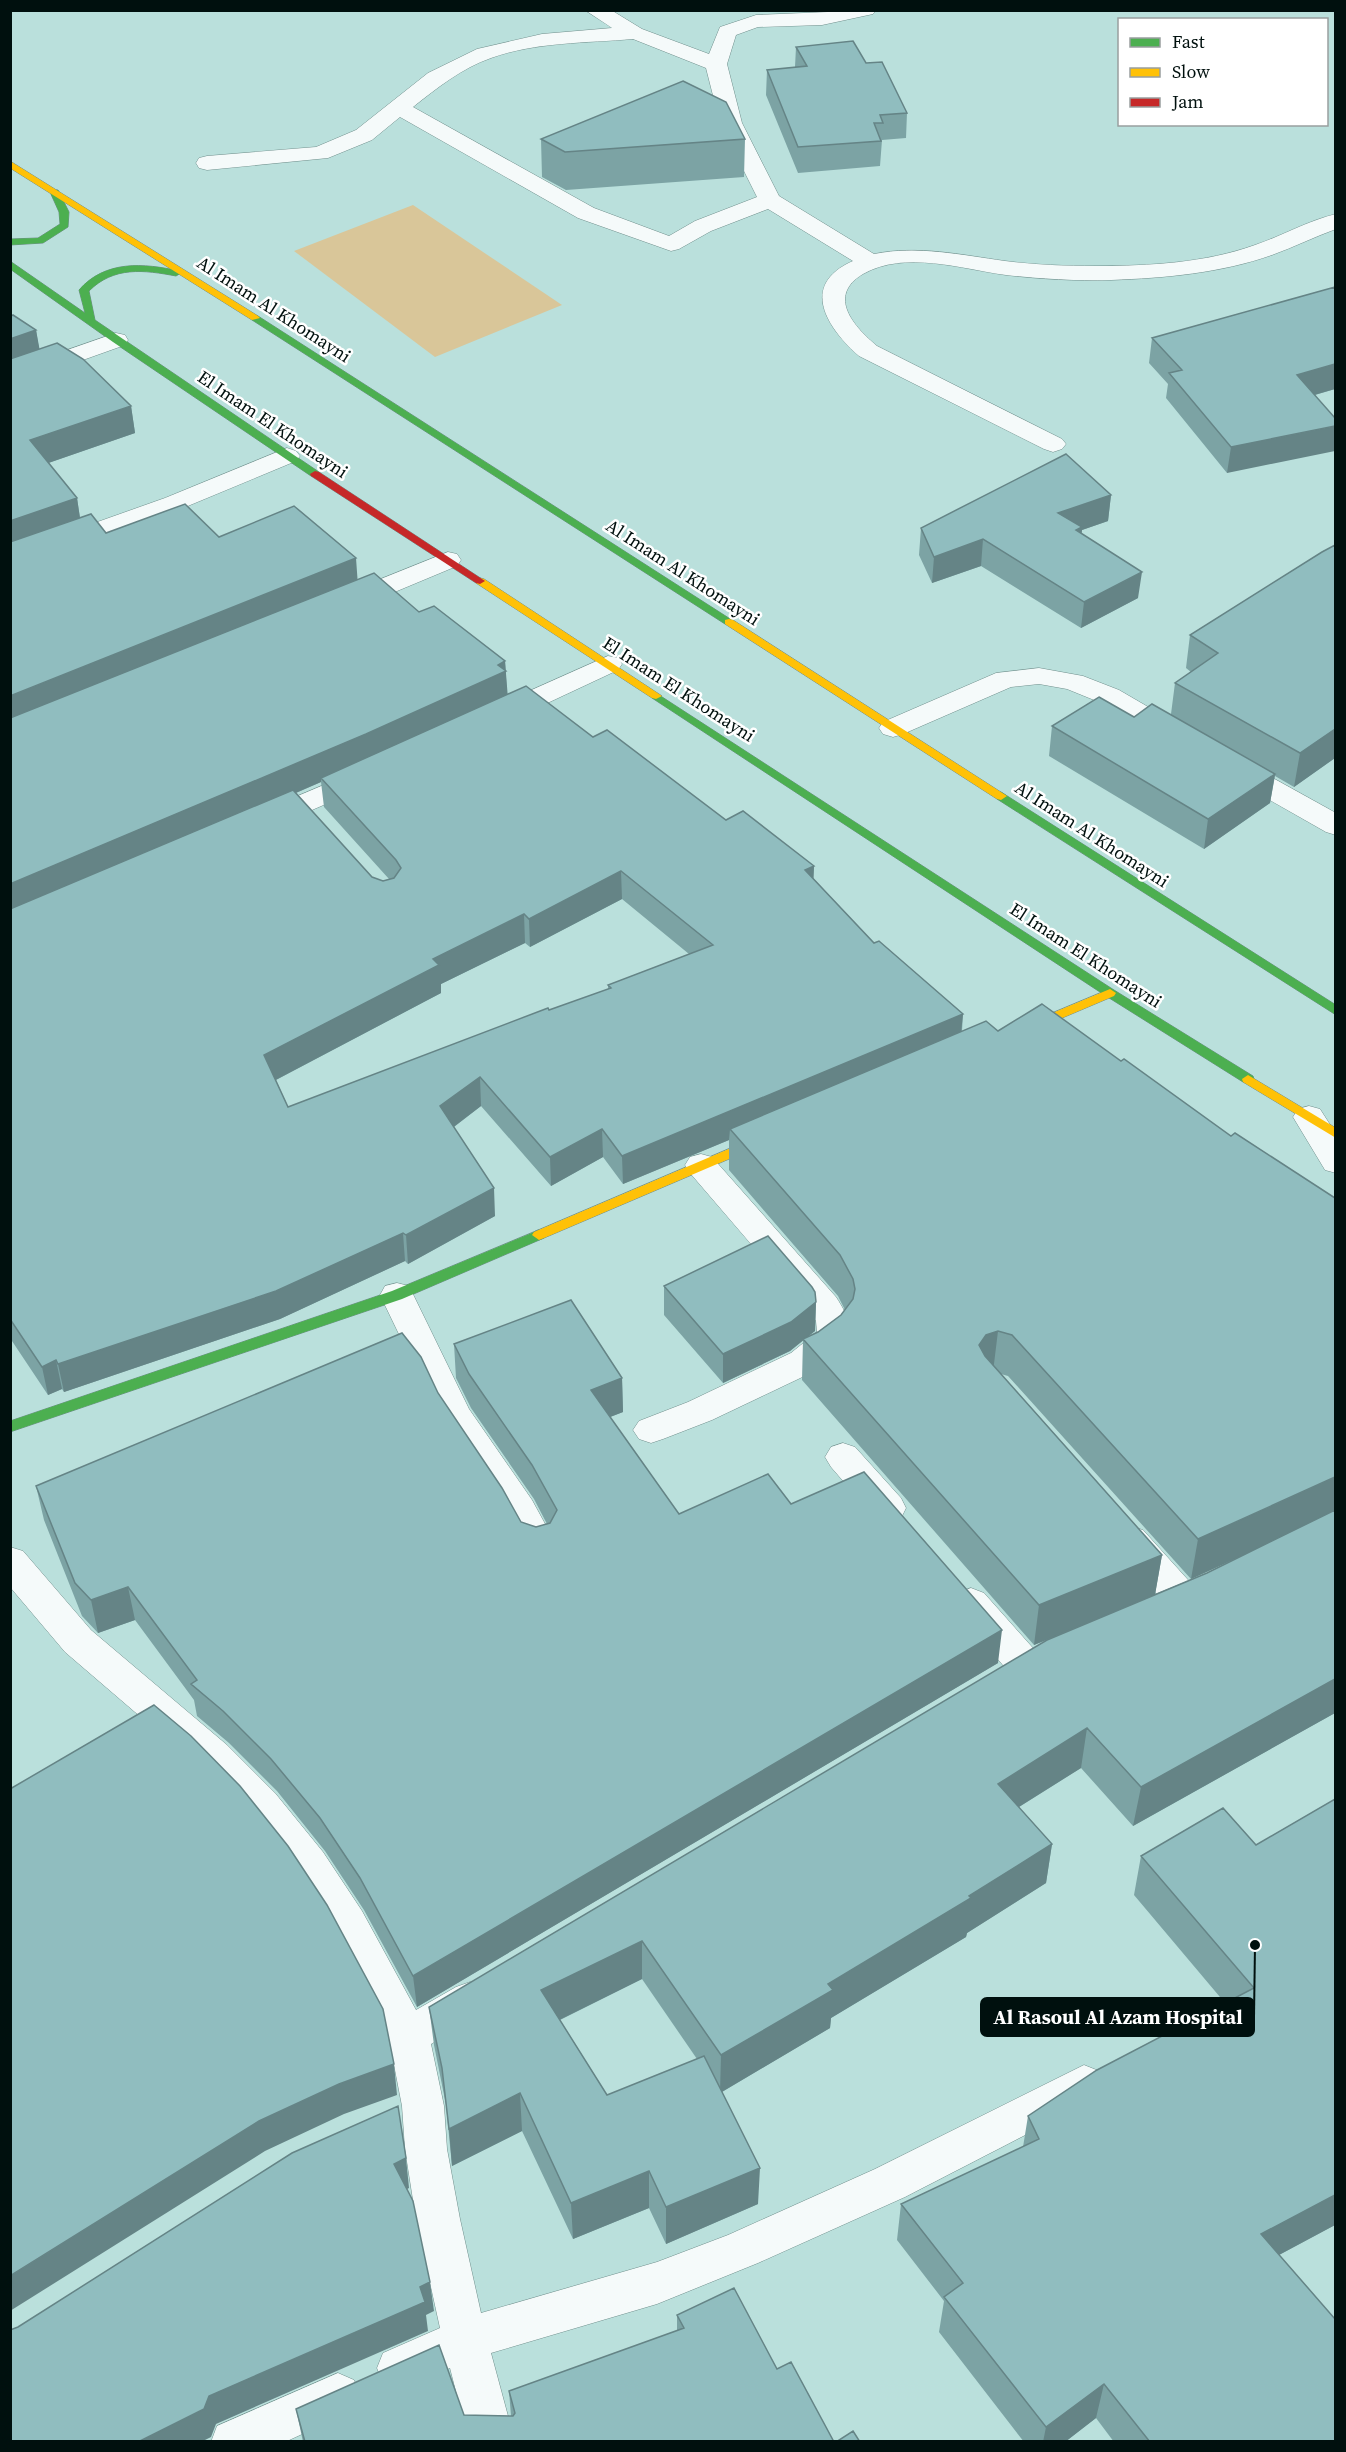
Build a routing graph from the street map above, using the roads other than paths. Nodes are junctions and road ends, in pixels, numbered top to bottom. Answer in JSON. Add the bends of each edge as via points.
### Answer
{"nodes":[{"id":1,"x":595,"y":10,"type":"edge"},
{"id":2,"x":866,"y":10,"type":"edge"},
{"id":3,"x":636,"y":33,"type":"junction"},
{"id":4,"x":716,"y":64,"type":"junction"},
{"id":5,"x":396,"y":107,"type":"junction"},
{"id":6,"x":207,"y":163,"type":"dead end"},
{"id":7,"x":10,"y":164,"type":"edge"},
{"id":8,"x":55,"y":192,"type":"junction"},
{"id":9,"x":770,"y":200,"type":"junction"},
{"id":10,"x":1335,"y":221,"type":"edge"},
{"id":11,"x":10,"y":242,"type":"edge"},
{"id":12,"x":870,"y":262,"type":"junction"},
{"id":13,"x":10,"y":264,"type":"edge"},
{"id":14,"x":190,"y":276,"type":"junction"},
{"id":15,"x":91,"y":319,"type":"junction"},
{"id":16,"x":116,"y":340,"type":"junction"},
{"id":17,"x":10,"y":379,"type":"edge"},
{"id":18,"x":1053,"y":444,"type":"dead end"},
{"id":19,"x":287,"y":456,"type":"junction"},
{"id":20,"x":448,"y":560,"type":"junction"},
{"id":21,"x":10,"y":562,"type":"edge"},
{"id":22,"x":324,"y":612,"type":"edge"},
{"id":23,"x":608,"y":664,"type":"junction"},
{"id":24,"x":473,"y":727,"type":"edge"},
{"id":25,"x":893,"y":728,"type":"junction"},
{"id":26,"x":390,"y":765,"type":"edge"},
{"id":27,"x":1335,"y":826,"type":"edge"},
{"id":28,"x":238,"y":831,"type":"edge"},
{"id":29,"x":1110,"y":993,"type":"junction"},
{"id":30,"x":1335,"y":1011,"type":"edge"},
{"id":31,"x":1005,"y":1037,"type":"edge"},
{"id":32,"x":1309,"y":1117,"type":"junction"},
{"id":33,"x":787,"y":1129,"type":"edge"},
{"id":34,"x":1335,"y":1134,"type":"edge"},
{"id":35,"x":1335,"y":1162,"type":"edge"},
{"id":36,"x":701,"y":1165,"type":"junction"},
{"id":37,"x":397,"y":1295,"type":"junction"},
{"id":38,"x":10,"y":1427,"type":"edge"},
{"id":39,"x":651,"y":1430,"type":"dead end"},
{"id":40,"x":843,"y":1457,"type":"dead end"},
{"id":41,"x":1106,"y":1512,"type":"edge"},
{"id":42,"x":912,"y":1536,"type":"edge"},
{"id":43,"x":538,"y":1544,"type":"edge"},
{"id":44,"x":10,"y":1561,"type":"edge"},
{"id":45,"x":951,"y":1580,"type":"edge"},
{"id":46,"x":1185,"y":1600,"type":"edge"},
{"id":47,"x":1027,"y":1669,"type":"edge"},
{"id":48,"x":502,"y":1981,"type":"edge"},
{"id":49,"x":410,"y":2036,"type":"junction"},
{"id":50,"x":1118,"y":2067,"type":"edge"},
{"id":51,"x":465,"y":2339,"type":"junction"},
{"id":52,"x":233,"y":2442,"type":"edge"},
{"id":53,"x":492,"y":2442,"type":"edge"}],
"edges":[{"from":1,"to":3,"type":"street"},
{"from":2,"to":4,"type":"street","via":[[822,19],[756,21],[727,32]]},
{"from":3,"to":4,"type":"street"},
{"from":3,"to":5,"type":"street","via":[[542,40],[484,52],[436,78]]},
{"from":4,"to":9,"type":"street","via":[[732,123]]},
{"from":5,"to":6,"type":"street","via":[[363,135],[320,153]]},
{"from":5,"to":9,"type":"street","via":[[586,213],[671,244],[703,226]]},
{"from":7,"to":8,"type":"main road","name":"Al Imam Al Khomayni"},
{"from":8,"to":11,"type":"main road","via":[[64,207],[64,225],[40,241]]},
{"from":8,"to":14,"type":"main road","name":"Al Imam Al Khomayni"},
{"from":9,"to":12,"type":"street"},
{"from":10,"to":12,"type":"street","via":[[1232,260],[1152,271],[1041,271],[915,256]]},
{"from":12,"to":18,"type":"street","via":[[842,278],[833,291],[837,320],[853,338],[896,366]]},
{"from":13,"to":15,"type":"main road","name":"El Imam El Khomayni"},
{"from":14,"to":15,"type":"main road","via":[[141,267],[100,274],[84,290]]},
{"from":14,"to":25,"type":"main road","name":"Al Imam Al Khomayni"},
{"from":15,"to":16,"type":"main road","name":"El Imam El Khomayni"},
{"from":16,"to":17,"type":"street"},
{"from":16,"to":19,"type":"main road","name":"El Imam El Khomayni"},
{"from":19,"to":20,"type":"main road","name":"El Imam El Khomayni"},
{"from":19,"to":21,"type":"street","via":[[174,503]]},
{"from":20,"to":22,"type":"street"},
{"from":20,"to":23,"type":"main road","name":"El Imam El Khomayni"},
{"from":23,"to":24,"type":"street"},
{"from":23,"to":29,"type":"main road","name":"El Imam El Khomayni"},
{"from":25,"to":27,"type":"street","via":[[1006,679],[1039,676],[1073,682],[1109,696]]},
{"from":25,"to":30,"type":"main road","name":"Al Imam Al Khomayni"},
{"from":26,"to":28,"type":"street","via":[[310,813]]},
{"from":29,"to":31,"type":"main road"},
{"from":29,"to":32,"type":"main road","name":"El Imam El Khomayni"},
{"from":32,"to":34,"type":"main road","name":"El Imam El Khomayni"},
{"from":32,"to":35,"type":"street"},
{"from":33,"to":36,"type":"main road"},
{"from":36,"to":37,"type":"main road"},
{"from":36,"to":39,"type":"street","via":[[824,1306],[833,1320],[834,1336],[803,1362],[700,1412]]},
{"from":37,"to":38,"type":"main road"},
{"from":37,"to":43,"type":"street","via":[[455,1416]]},
{"from":40,"to":42,"type":"street"},
{"from":41,"to":46,"type":"street"},
{"from":44,"to":49,"type":"street","via":[[78,1641],[182,1727],[261,1805],[309,1864],[348,1923]]},
{"from":45,"to":47,"type":"street"},
{"from":48,"to":49,"type":"street"},
{"from":49,"to":51,"type":"street","via":[[407,2112],[426,2149]]},
{"from":50,"to":51,"type":"street","via":[[890,2183],[743,2249],[657,2283]]},
{"from":51,"to":52,"type":"street"},
{"from":51,"to":53,"type":"street"}]}
